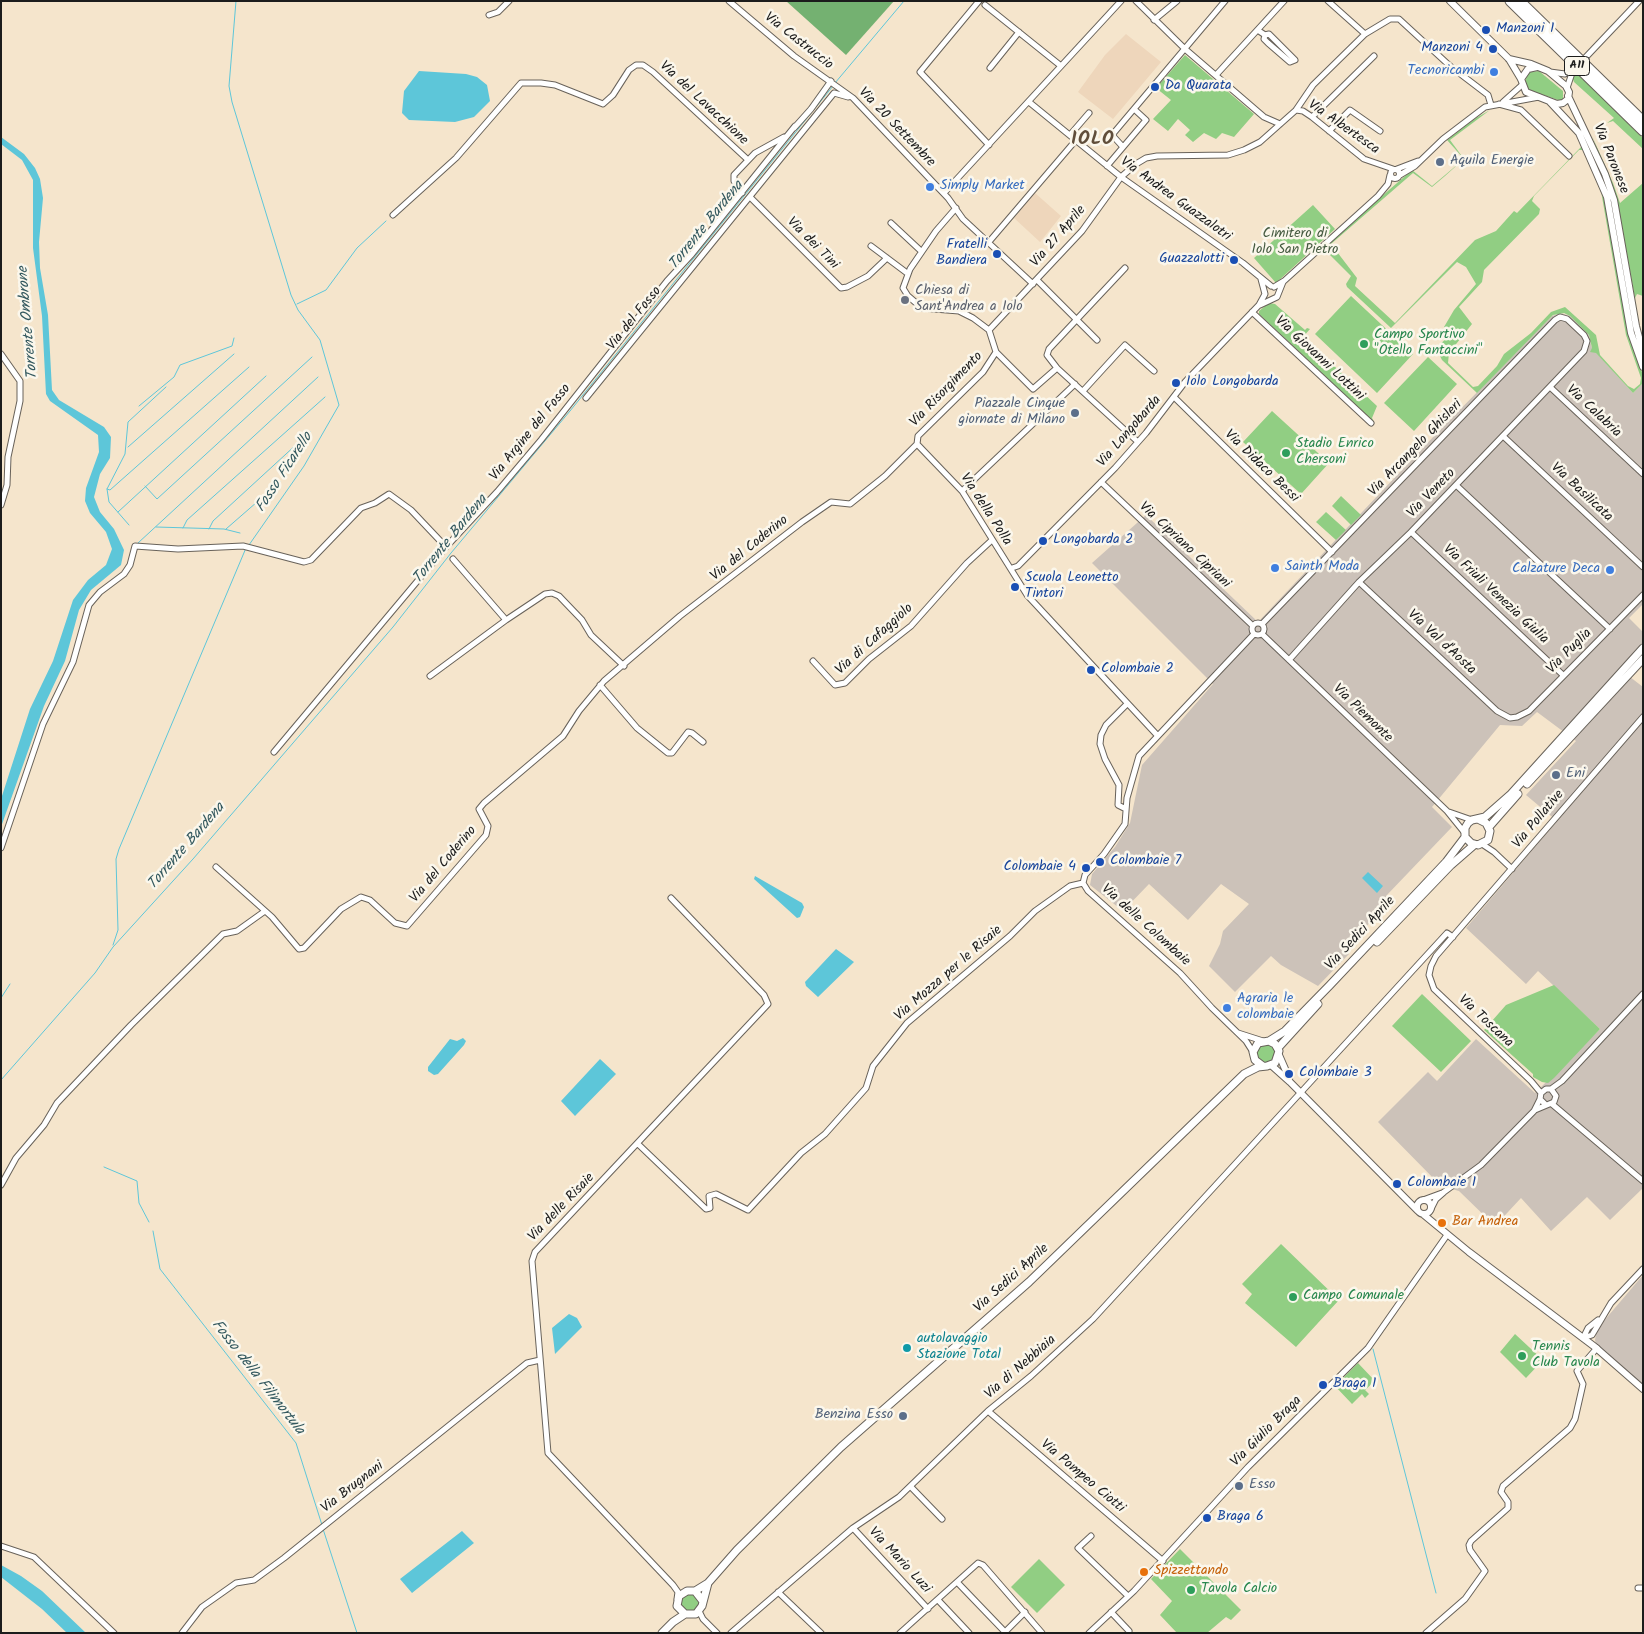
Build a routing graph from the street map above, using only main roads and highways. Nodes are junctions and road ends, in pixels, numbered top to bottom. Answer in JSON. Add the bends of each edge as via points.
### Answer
{"nodes":[{"id":1,"x":1510,"y":1,"type":"edge"},
{"id":2,"x":1520,"y":1,"type":"edge"},
{"id":3,"x":1643,"y":121,"type":"edge"},
{"id":4,"x":1643,"y":132,"type":"edge"},
{"id":5,"x":1643,"y":648,"type":"edge"},
{"id":6,"x":1643,"y":659,"type":"edge"},
{"id":7,"x":1475,"y":820,"type":"junction"},
{"id":8,"x":1489,"y":827,"type":"junction"},
{"id":9,"x":1464,"y":835,"type":"junction"},
{"id":10,"x":1481,"y":843,"type":"junction"},
{"id":11,"x":1266,"y":1041,"type":"junction"},
{"id":12,"x":1278,"y":1051,"type":"junction"},
{"id":13,"x":1253,"y":1054,"type":"junction"},
{"id":14,"x":1267,"y":1066,"type":"junction"},
{"id":15,"x":1244,"y":1074,"type":"junction"},
{"id":16,"x":708,"y":1583,"type":"junction"},
{"id":17,"x":695,"y":1592,"type":"junction"},
{"id":18,"x":702,"y":1600,"type":"junction"},
{"id":19,"x":678,"y":1609,"type":"junction"},
{"id":20,"x":692,"y":1614,"type":"junction"},
{"id":21,"x":673,"y":1622,"type":"junction"},
{"id":22,"x":662,"y":1633,"type":"edge"}],
"edges":[{"from":1,"to":4,"type":"highway","number":"A11"},
{"from":2,"to":3,"type":"highway","number":"A11"},
{"from":5,"to":7,"type":"main road","name":"Via Sedici Aprile","via":[[1510,795],[1485,818]]},
{"from":6,"to":8,"type":"main road"},
{"from":7,"to":8,"type":"main road"},
{"from":7,"to":9,"type":"main road","name":"Via Sedici Aprile","via":[[1466,826]]},
{"from":8,"to":10,"type":"main road"},
{"from":9,"to":10,"type":"main road"},
{"from":9,"to":11,"type":"main road","name":"Via Sedici Aprile","via":[[1446,862],[1330,985],[1285,1031]]},
{"from":10,"to":12,"type":"main road","name":"Via Sedici Aprile","via":[[1451,864]]},
{"from":11,"to":12,"type":"main road"},
{"from":11,"to":13,"type":"main road","name":"Via Sedici Aprile","via":[[1256,1045]]},
{"from":12,"to":14,"type":"main road","name":"Via Sedici Aprile","via":[[1276,1061]]},
{"from":13,"to":14,"type":"main road","via":[[1256,1062]]},
{"from":13,"to":15,"type":"main road","name":"Via Sedici Aprile"},
{"from":14,"to":15,"type":"main road"},
{"from":15,"to":16,"type":"main road","name":"Via Sedici Aprile","via":[[1028,1282],[841,1447],[756,1530]]},
{"from":16,"to":17,"type":"main road","name":"Via Sedici Aprile"},
{"from":16,"to":18,"type":"main road","name":"Via Sedici Aprile"},
{"from":17,"to":18,"type":"main road"},
{"from":17,"to":19,"type":"main road","via":[[684,1592],[677,1600]]},
{"from":18,"to":20,"type":"main road","name":"Via Sedici Aprile"},
{"from":19,"to":20,"type":"main road"},
{"from":19,"to":21,"type":"main road"},
{"from":20,"to":21,"type":"main road"},
{"from":21,"to":22,"type":"main road"}]}
